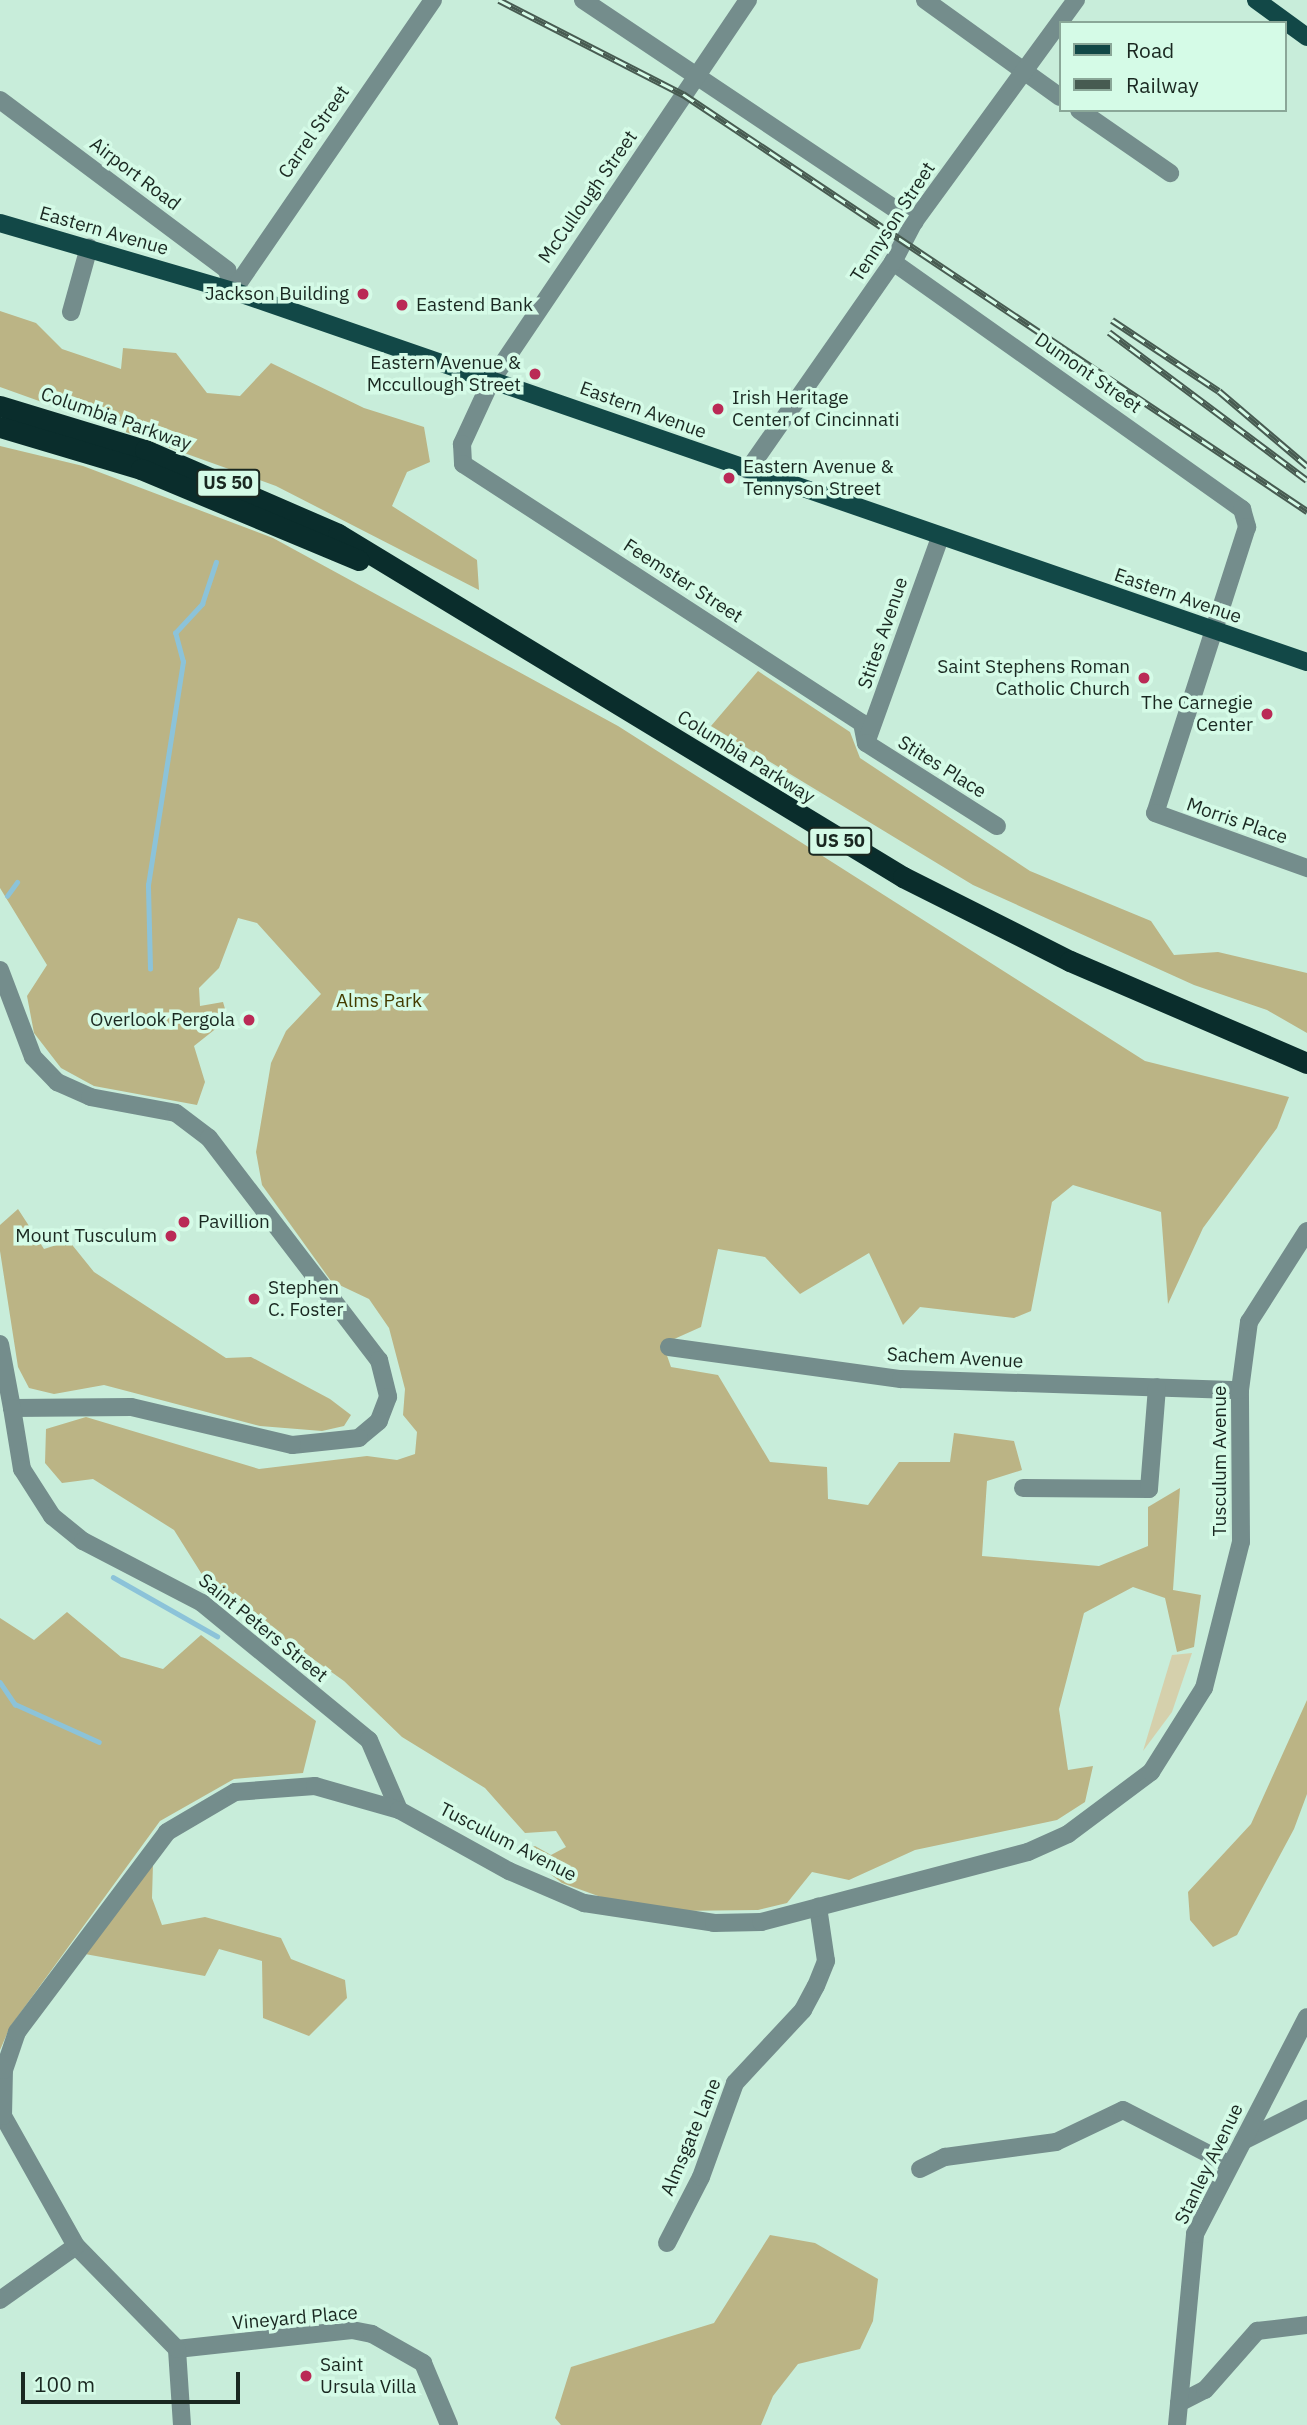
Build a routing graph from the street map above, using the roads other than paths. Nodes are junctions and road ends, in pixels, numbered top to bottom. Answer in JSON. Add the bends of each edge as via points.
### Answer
{"nodes":[{"id":1,"x":433,"y":0,"type":"edge"},
{"id":2,"x":583,"y":0,"type":"edge"},
{"id":3,"x":748,"y":0,"type":"edge"},
{"id":4,"x":925,"y":0,"type":"edge"},
{"id":5,"x":1076,"y":0,"type":"edge"},
{"id":6,"x":1256,"y":0,"type":"edge"},
{"id":7,"x":1061,"y":21,"type":"edge"},
{"id":8,"x":1285,"y":21,"type":"edge"},
{"id":9,"x":1286,"y":22,"type":"edge"},
{"id":10,"x":1058,"y":25,"type":"edge"},
{"id":11,"x":1307,"y":37,"type":"edge"},
{"id":12,"x":1024,"y":72,"type":"junction"},
{"id":13,"x":696,"y":76,"type":"junction"},
{"id":14,"x":1058,"y":96,"type":"edge"},
{"id":15,"x":0,"y":100,"type":"edge"},
{"id":16,"x":1082,"y":112,"type":"edge"},
{"id":17,"x":1170,"y":173,"type":"dead end"},
{"id":18,"x":914,"y":222,"type":"junction"},
{"id":19,"x":0,"y":223,"type":"edge"},
{"id":20,"x":89,"y":247,"type":"junction"},
{"id":21,"x":893,"y":262,"type":"junction"},
{"id":22,"x":233,"y":291,"type":"junction"},
{"id":23,"x":71,"y":312,"type":"dead end"},
{"id":24,"x":492,"y":379,"type":"junction"},
{"id":25,"x":0,"y":406,"type":"edge"},
{"id":26,"x":0,"y":426,"type":"edge"},
{"id":27,"x":463,"y":464,"type":"joint"},
{"id":28,"x":748,"y":470,"type":"junction"},
{"id":29,"x":940,"y":537,"type":"junction"},
{"id":30,"x":401,"y":575,"type":"junction"},
{"id":31,"x":1214,"y":631,"type":"junction"},
{"id":32,"x":1307,"y":663,"type":"edge"},
{"id":33,"x":866,"y":743,"type":"junction"},
{"id":34,"x":997,"y":827,"type":"dead end"},
{"id":35,"x":1307,"y":868,"type":"edge"},
{"id":36,"x":0,"y":970,"type":"edge"},
{"id":37,"x":1307,"y":1063,"type":"edge"},
{"id":38,"x":1307,"y":1231,"type":"edge"},
{"id":39,"x":0,"y":1344,"type":"edge"},
{"id":40,"x":669,"y":1347,"type":"dead end"},
{"id":41,"x":1157,"y":1387,"type":"junction"},
{"id":42,"x":1240,"y":1390,"type":"junction"},
{"id":43,"x":12,"y":1408,"type":"junction"},
{"id":44,"x":1023,"y":1488,"type":"dead end"},
{"id":45,"x":399,"y":1810,"type":"junction"},
{"id":46,"x":818,"y":1907,"type":"junction"},
{"id":47,"x":1307,"y":2017,"type":"edge"},
{"id":48,"x":1307,"y":2109,"type":"edge"},
{"id":49,"x":2,"y":2124,"type":"edge"},
{"id":50,"x":1243,"y":2141,"type":"junction"},
{"id":51,"x":1230,"y":2165,"type":"junction"},
{"id":52,"x":919,"y":2169,"type":"dead end"},
{"id":53,"x":667,"y":2243,"type":"dead end"},
{"id":54,"x":76,"y":2246,"type":"junction"},
{"id":55,"x":0,"y":2300,"type":"edge"},
{"id":56,"x":1306,"y":2323,"type":"edge"},
{"id":57,"x":177,"y":2349,"type":"junction"},
{"id":58,"x":1179,"y":2403,"type":"junction"},
{"id":59,"x":181,"y":2425,"type":"edge"},
{"id":60,"x":449,"y":2425,"type":"edge"},
{"id":61,"x":1177,"y":2425,"type":"edge"}],
"edges":[{"from":1,"to":22,"type":"street","name":"Carrel Street"},
{"from":2,"to":13,"type":"street"},
{"from":3,"to":13,"type":"street","name":"McCullough Street"},
{"from":4,"to":12,"type":"street"},
{"from":5,"to":7,"type":"street","name":"Tennyson Street"},
{"from":6,"to":8,"type":"main road"},
{"from":9,"to":11,"type":"main road"},
{"from":10,"to":12,"type":"street","name":"Tennyson Street"},
{"from":12,"to":14,"type":"street"},
{"from":12,"to":18,"type":"street","name":"Tennyson Street"},
{"from":13,"to":18,"type":"street"},
{"from":13,"to":24,"type":"street","name":"McCullough Street"},
{"from":15,"to":22,"type":"street","name":"Airport Road","via":[[227,270]]},
{"from":16,"to":17,"type":"street"},
{"from":18,"to":21,"type":"street","name":"Tennyson Street"},
{"from":19,"to":20,"type":"main road","name":"Eastern Avenue"},
{"from":20,"to":22,"type":"main road","name":"Eastern Avenue"},
{"from":20,"to":23,"type":"street"},
{"from":21,"to":28,"type":"street","name":"Tennyson Street"},
{"from":21,"to":31,"type":"street","name":"Dumont Street","via":[[1235,501],[1247,527]]},
{"from":22,"to":24,"type":"main road","name":"Eastern Avenue"},
{"from":24,"to":27,"type":"street","name":"McCullough Street","via":[[462,444]]},
{"from":24,"to":28,"type":"main road","name":"Eastern Avenue"},
{"from":25,"to":30,"type":"highway","name":"Columbia Parkway","number":"US 50","via":[[43,415],[257,495],[338,534]]},
{"from":26,"to":30,"type":"highway","name":"Columbia Parkway","number":"US 50","via":[[141,469]]},
{"from":27,"to":33,"type":"street","name":"Feemster Street","via":[[862,723]]},
{"from":28,"to":29,"type":"main road","name":"Eastern Avenue"},
{"from":29,"to":31,"type":"main road","name":"Eastern Avenue"},
{"from":29,"to":33,"type":"street","name":"Stites Avenue"},
{"from":30,"to":37,"type":"highway","name":"Columbia Parkway","number":"US 50","via":[[903,877],[1070,961]]},
{"from":31,"to":32,"type":"main road","name":"Eastern Avenue"},
{"from":31,"to":35,"type":"street","name":"Morris Place","via":[[1155,813]]},
{"from":33,"to":34,"type":"street","name":"Stites Place"},
{"from":36,"to":43,"type":"street","via":[[33,1057],[57,1082],[90,1097],[176,1114],[209,1138],[372,1350],[388,1388],[379,1421],[347,1442],[292,1444],[131,1407]]},
{"from":38,"to":42,"type":"street","name":"Tusculum Avenue","via":[[1249,1322]]},
{"from":39,"to":43,"type":"street","name":"Saint Peters Street"},
{"from":40,"to":41,"type":"street","name":"Sachem Avenue","via":[[901,1378]]},
{"from":41,"to":42,"type":"street","name":"Sachem Avenue"},
{"from":41,"to":44,"type":"street","via":[[1154,1485]]},
{"from":42,"to":46,"type":"street","name":"Tusculum Avenue","via":[[1245,1492],[1237,1568],[1204,1688],[1173,1746],[1126,1797],[1040,1848]]},
{"from":43,"to":45,"type":"street","name":"Saint Peters Street","via":[[22,1469],[52,1516],[83,1541],[202,1603],[369,1740]]},
{"from":45,"to":46,"type":"street","name":"Tusculum Avenue","via":[[538,1884],[635,1915],[761,1922]]},
{"from":45,"to":49,"type":"street","name":"Tusculum Avenue","via":[[288,1784],[235,1792],[167,1832],[17,2032],[4,2070]]},
{"from":46,"to":53,"type":"street","name":"Almsgate Lane","via":[[826,1961],[816,1986],[803,2010],[735,2083],[701,2177]]},
{"from":47,"to":50,"type":"street","name":"Stanley Avenue"},
{"from":48,"to":50,"type":"street"},
{"from":49,"to":54,"type":"street","name":"Tusculum Avenue"},
{"from":50,"to":51,"type":"street","name":"Stanley Avenue"},
{"from":51,"to":52,"type":"street","via":[[1123,2110],[1056,2142],[945,2157]]},
{"from":51,"to":58,"type":"street","name":"Stanley Avenue","via":[[1195,2234]]},
{"from":54,"to":55,"type":"street"},
{"from":54,"to":57,"type":"street","name":"Tusculum Avenue"},
{"from":56,"to":58,"type":"street","via":[[1257,2331],[1205,2390]]},
{"from":57,"to":59,"type":"street"},
{"from":57,"to":60,"type":"street","name":"Vineyard Place","via":[[352,2330],[372,2334],[423,2363]]},
{"from":58,"to":61,"type":"street","name":"Stanley Avenue"}]}
